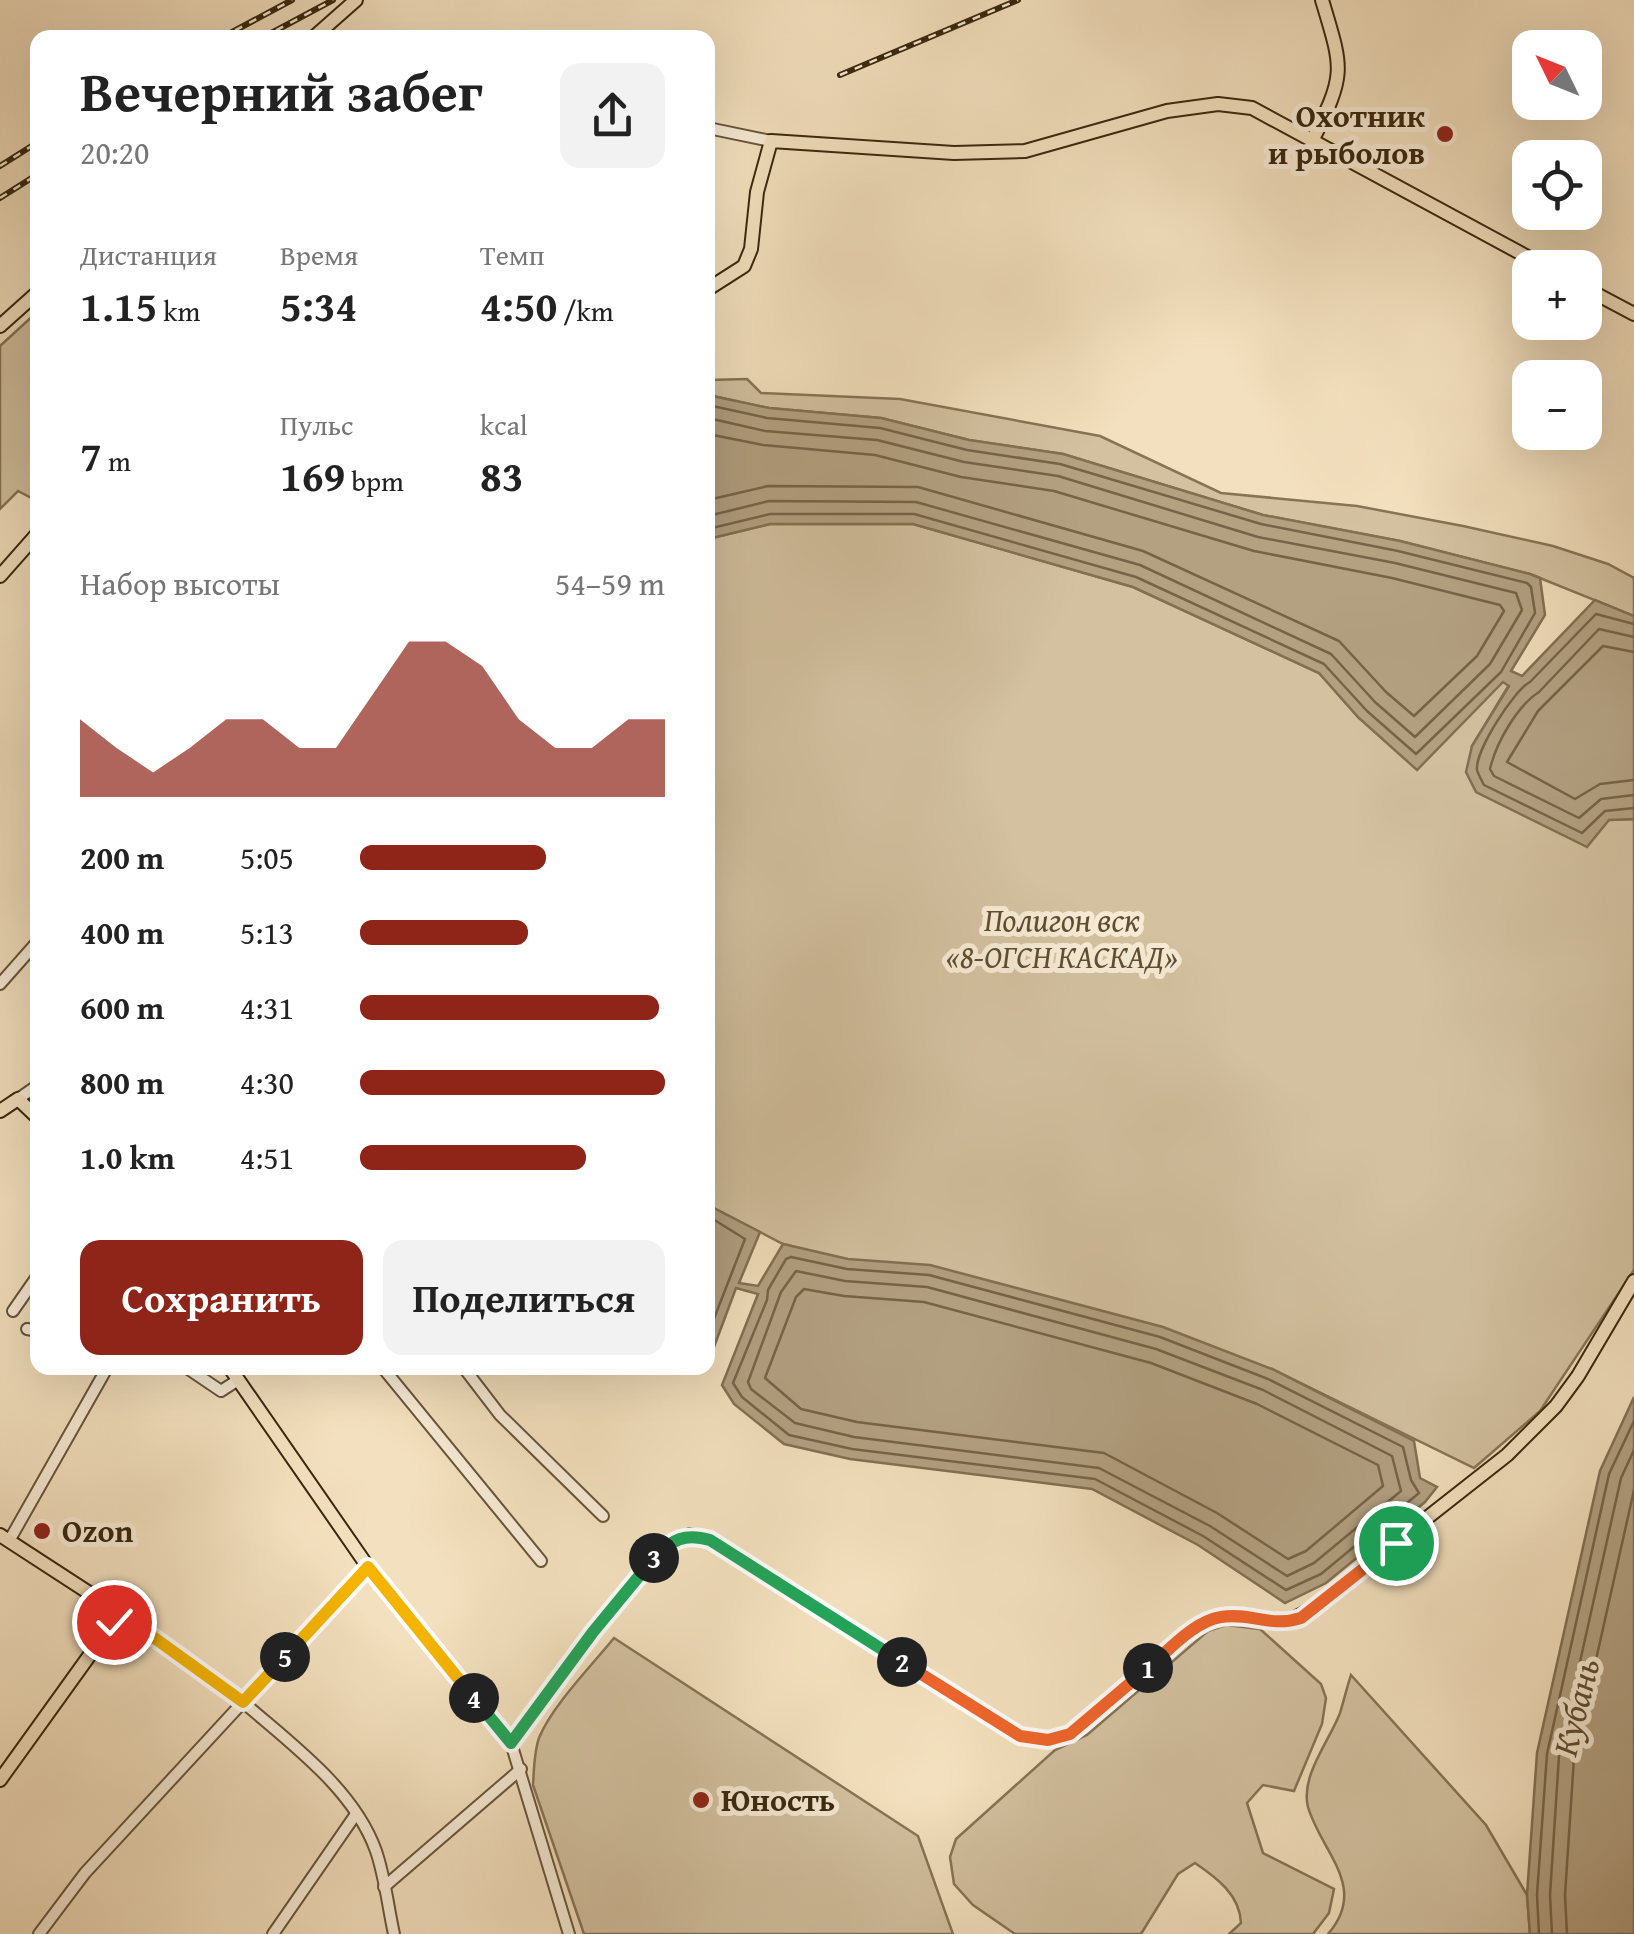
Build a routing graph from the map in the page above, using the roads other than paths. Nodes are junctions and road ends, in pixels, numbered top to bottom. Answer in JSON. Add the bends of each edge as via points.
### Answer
{"nodes":[{"id":1,"x":356,"y":0,"type":"edge"},
{"id":2,"x":1322,"y":0,"type":"edge"},
{"id":3,"x":322,"y":30,"type":"edge"},
{"id":4,"x":715,"y":129,"type":"edge"},
{"id":5,"x":1313,"y":139,"type":"junction"},
{"id":6,"x":770,"y":141,"type":"junction"},
{"id":7,"x":1515,"y":250,"type":"edge"},
{"id":8,"x":715,"y":285,"type":"edge"},
{"id":9,"x":1602,"y":297,"type":"edge"},
{"id":10,"x":30,"y":299,"type":"edge"},
{"id":11,"x":1634,"y":314,"type":"edge"},
{"id":12,"x":0,"y":326,"type":"edge"},
{"id":13,"x":30,"y":543,"type":"edge"},
{"id":14,"x":0,"y":576,"type":"edge"},
{"id":15,"x":30,"y":950,"type":"edge"},
{"id":16,"x":0,"y":984,"type":"edge"},
{"id":17,"x":30,"y":1090,"type":"edge"},
{"id":18,"x":18,"y":1098,"type":"junction"},
{"id":19,"x":30,"y":1110,"type":"edge"},
{"id":20,"x":0,"y":1111,"type":"edge"},
{"id":21,"x":1634,"y":1281,"type":"edge"},
{"id":22,"x":30,"y":1287,"type":"edge"},
{"id":23,"x":13,"y":1311,"type":"dead end"},
{"id":24,"x":103,"y":1375,"type":"edge"},
{"id":25,"x":197,"y":1375,"type":"edge"},
{"id":26,"x":233,"y":1375,"type":"edge"},
{"id":27,"x":237,"y":1375,"type":"edge"},
{"id":28,"x":389,"y":1375,"type":"edge"},
{"id":29,"x":469,"y":1375,"type":"edge"},
{"id":30,"x":603,"y":1516,"type":"dead end"},
{"id":31,"x":4,"y":1538,"type":"edge"},
{"id":32,"x":541,"y":1561,"type":"dead end"},
{"id":33,"x":368,"y":1567,"type":"junction"},
{"id":34,"x":120,"y":1613,"type":"junction"},
{"id":35,"x":243,"y":1702,"type":"junction"},
{"id":36,"x":511,"y":1743,"type":"junction"},
{"id":37,"x":521,"y":1769,"type":"junction"},
{"id":38,"x":0,"y":1780,"type":"edge"},
{"id":39,"x":356,"y":1814,"type":"junction"},
{"id":40,"x":384,"y":1887,"type":"junction"},
{"id":41,"x":39,"y":1934,"type":"edge"},
{"id":42,"x":273,"y":1934,"type":"edge"},
{"id":43,"x":394,"y":1934,"type":"edge"},
{"id":44,"x":569,"y":1934,"type":"edge"}],
"edges":[{"from":1,"to":3,"type":"main road"},
{"from":2,"to":5,"type":"main road","via":[[1340,69]]},
{"from":4,"to":6,"type":"street"},
{"from":5,"to":6,"type":"main road","via":[[1252,108],[1218,104],[1026,151]]},
{"from":5,"to":7,"type":"main road"},
{"from":6,"to":8,"type":"main road","via":[[751,249],[744,266]]},
{"from":9,"to":11,"type":"main road"},
{"from":10,"to":12,"type":"main road"},
{"from":13,"to":14,"type":"main road"},
{"from":15,"to":16,"type":"street"},
{"from":17,"to":18,"type":"street"},
{"from":18,"to":19,"type":"main road"},
{"from":18,"to":20,"type":"main road"},
{"from":21,"to":36,"type":"main road","via":[[1578,1376],[1507,1455],[1301,1618],[1282,1624],[1218,1617],[1070,1734],[1048,1740],[1020,1736],[710,1540],[690,1535],[656,1555]]},
{"from":22,"to":23,"type":"street"},
{"from":24,"to":31,"type":"street"},
{"from":25,"to":26,"type":"street","via":[[221,1391]]},
{"from":27,"to":33,"type":"main road"},
{"from":28,"to":32,"type":"street"},
{"from":29,"to":30,"type":"street"},
{"from":31,"to":34,"type":"main road"},
{"from":33,"to":35,"type":"main road"},
{"from":33,"to":36,"type":"main road"},
{"from":34,"to":35,"type":"main road"},
{"from":34,"to":38,"type":"main road"},
{"from":35,"to":39,"type":"street"},
{"from":35,"to":41,"type":"street","via":[[85,1873]]},
{"from":36,"to":37,"type":"street"},
{"from":37,"to":40,"type":"street"},
{"from":37,"to":44,"type":"street"},
{"from":39,"to":40,"type":"street","via":[[375,1849]]},
{"from":39,"to":42,"type":"street"},
{"from":40,"to":43,"type":"street"}]}
